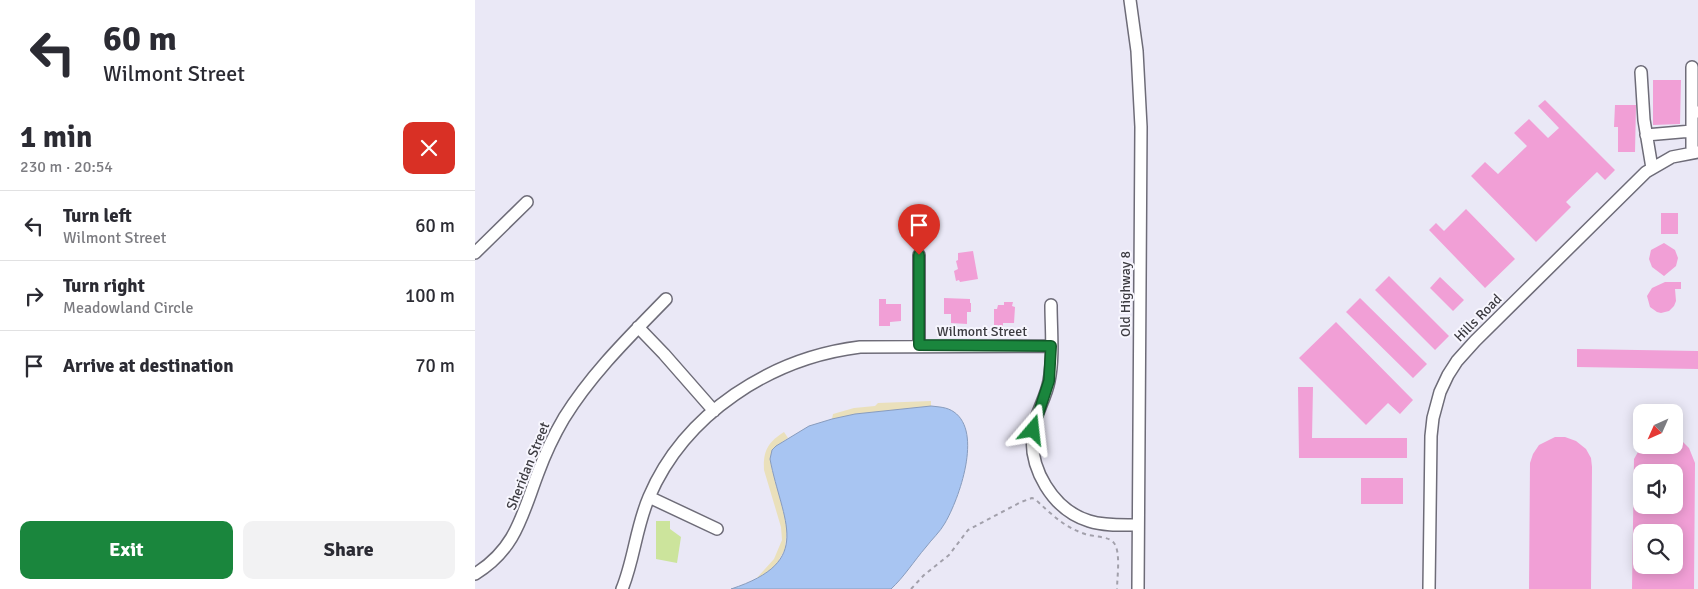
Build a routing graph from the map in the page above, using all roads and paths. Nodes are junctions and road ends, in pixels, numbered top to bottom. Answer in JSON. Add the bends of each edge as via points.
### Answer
{"nodes":[{"id":1,"x":1130,"y":0,"type":"edge"},
{"id":2,"x":1692,"y":67,"type":"dead end"},
{"id":3,"x":1641,"y":72,"type":"dead end"},
{"id":4,"x":1695,"y":112,"type":"edge"},
{"id":5,"x":1692,"y":131,"type":"junction"},
{"id":6,"x":1647,"y":135,"type":"junction"},
{"id":7,"x":1695,"y":152,"type":"edge"},
{"id":8,"x":1652,"y":168,"type":"junction"},
{"id":9,"x":527,"y":202,"type":"dead end"},
{"id":10,"x":475,"y":254,"type":"edge"},
{"id":11,"x":919,"y":255,"type":"dead end"},
{"id":12,"x":666,"y":299,"type":"dead end"},
{"id":13,"x":1051,"y":305,"type":"dead end"},
{"id":14,"x":639,"y":327,"type":"junction"},
{"id":15,"x":919,"y":345,"type":"junction"},
{"id":16,"x":1051,"y":346,"type":"junction"},
{"id":17,"x":713,"y":411,"type":"junction"},
{"id":18,"x":649,"y":497,"type":"junction"},
{"id":19,"x":1138,"y":525,"type":"junction"},
{"id":20,"x":717,"y":529,"type":"dead end"},
{"id":21,"x":475,"y":574,"type":"edge"},
{"id":22,"x":622,"y":589,"type":"edge"},
{"id":23,"x":911,"y":589,"type":"edge"},
{"id":24,"x":1117,"y":589,"type":"edge"},
{"id":25,"x":1138,"y":589,"type":"edge"},
{"id":26,"x":1429,"y":589,"type":"edge"}],
"edges":[{"from":1,"to":19,"type":"street","name":"Old Highway 8","via":[[1137,51],[1141,127]]},
{"from":2,"to":4,"type":"street"},
{"from":3,"to":6,"type":"street"},
{"from":4,"to":5,"type":"street"},
{"from":5,"to":6,"type":"street"},
{"from":5,"to":7,"type":"street"},
{"from":6,"to":8,"type":"street"},
{"from":7,"to":8,"type":"street","name":"Hills Road","via":[[1672,157]]},
{"from":8,"to":26,"type":"street","name":"Hills Road","via":[[1482,334],[1448,375],[1435,406],[1432,426]]},
{"from":9,"to":10,"type":"street"},
{"from":11,"to":15,"type":"street"},
{"from":12,"to":14,"type":"street","name":"Sheridan Street"},
{"from":13,"to":16,"type":"street"},
{"from":14,"to":17,"type":"street"},
{"from":14,"to":21,"type":"street","name":"Sheridan Street","via":[[601,367],[571,407],[545,456],[515,534],[500,555]]},
{"from":15,"to":16,"type":"street","name":"Wilmont Street"},
{"from":15,"to":17,"type":"street","name":"Wilmont Street","via":[[860,346],[805,359],[762,377]]},
{"from":16,"to":19,"type":"street","via":[[1049,381],[1033,430],[1033,454],[1038,471],[1057,500],[1080,517],[1102,524]]},
{"from":17,"to":18,"type":"street","name":"Wilmont Street","via":[[673,455]]},
{"from":18,"to":20,"type":"street"},
{"from":18,"to":22,"type":"street","name":"Wilmont Street"},
{"from":19,"to":25,"type":"street","name":"Old Highway 8"},
{"from":23,"to":24,"type":"path","via":[[949,555],[968,530],[1032,498],[1060,522],[1085,534],[1114,542]]}]}
